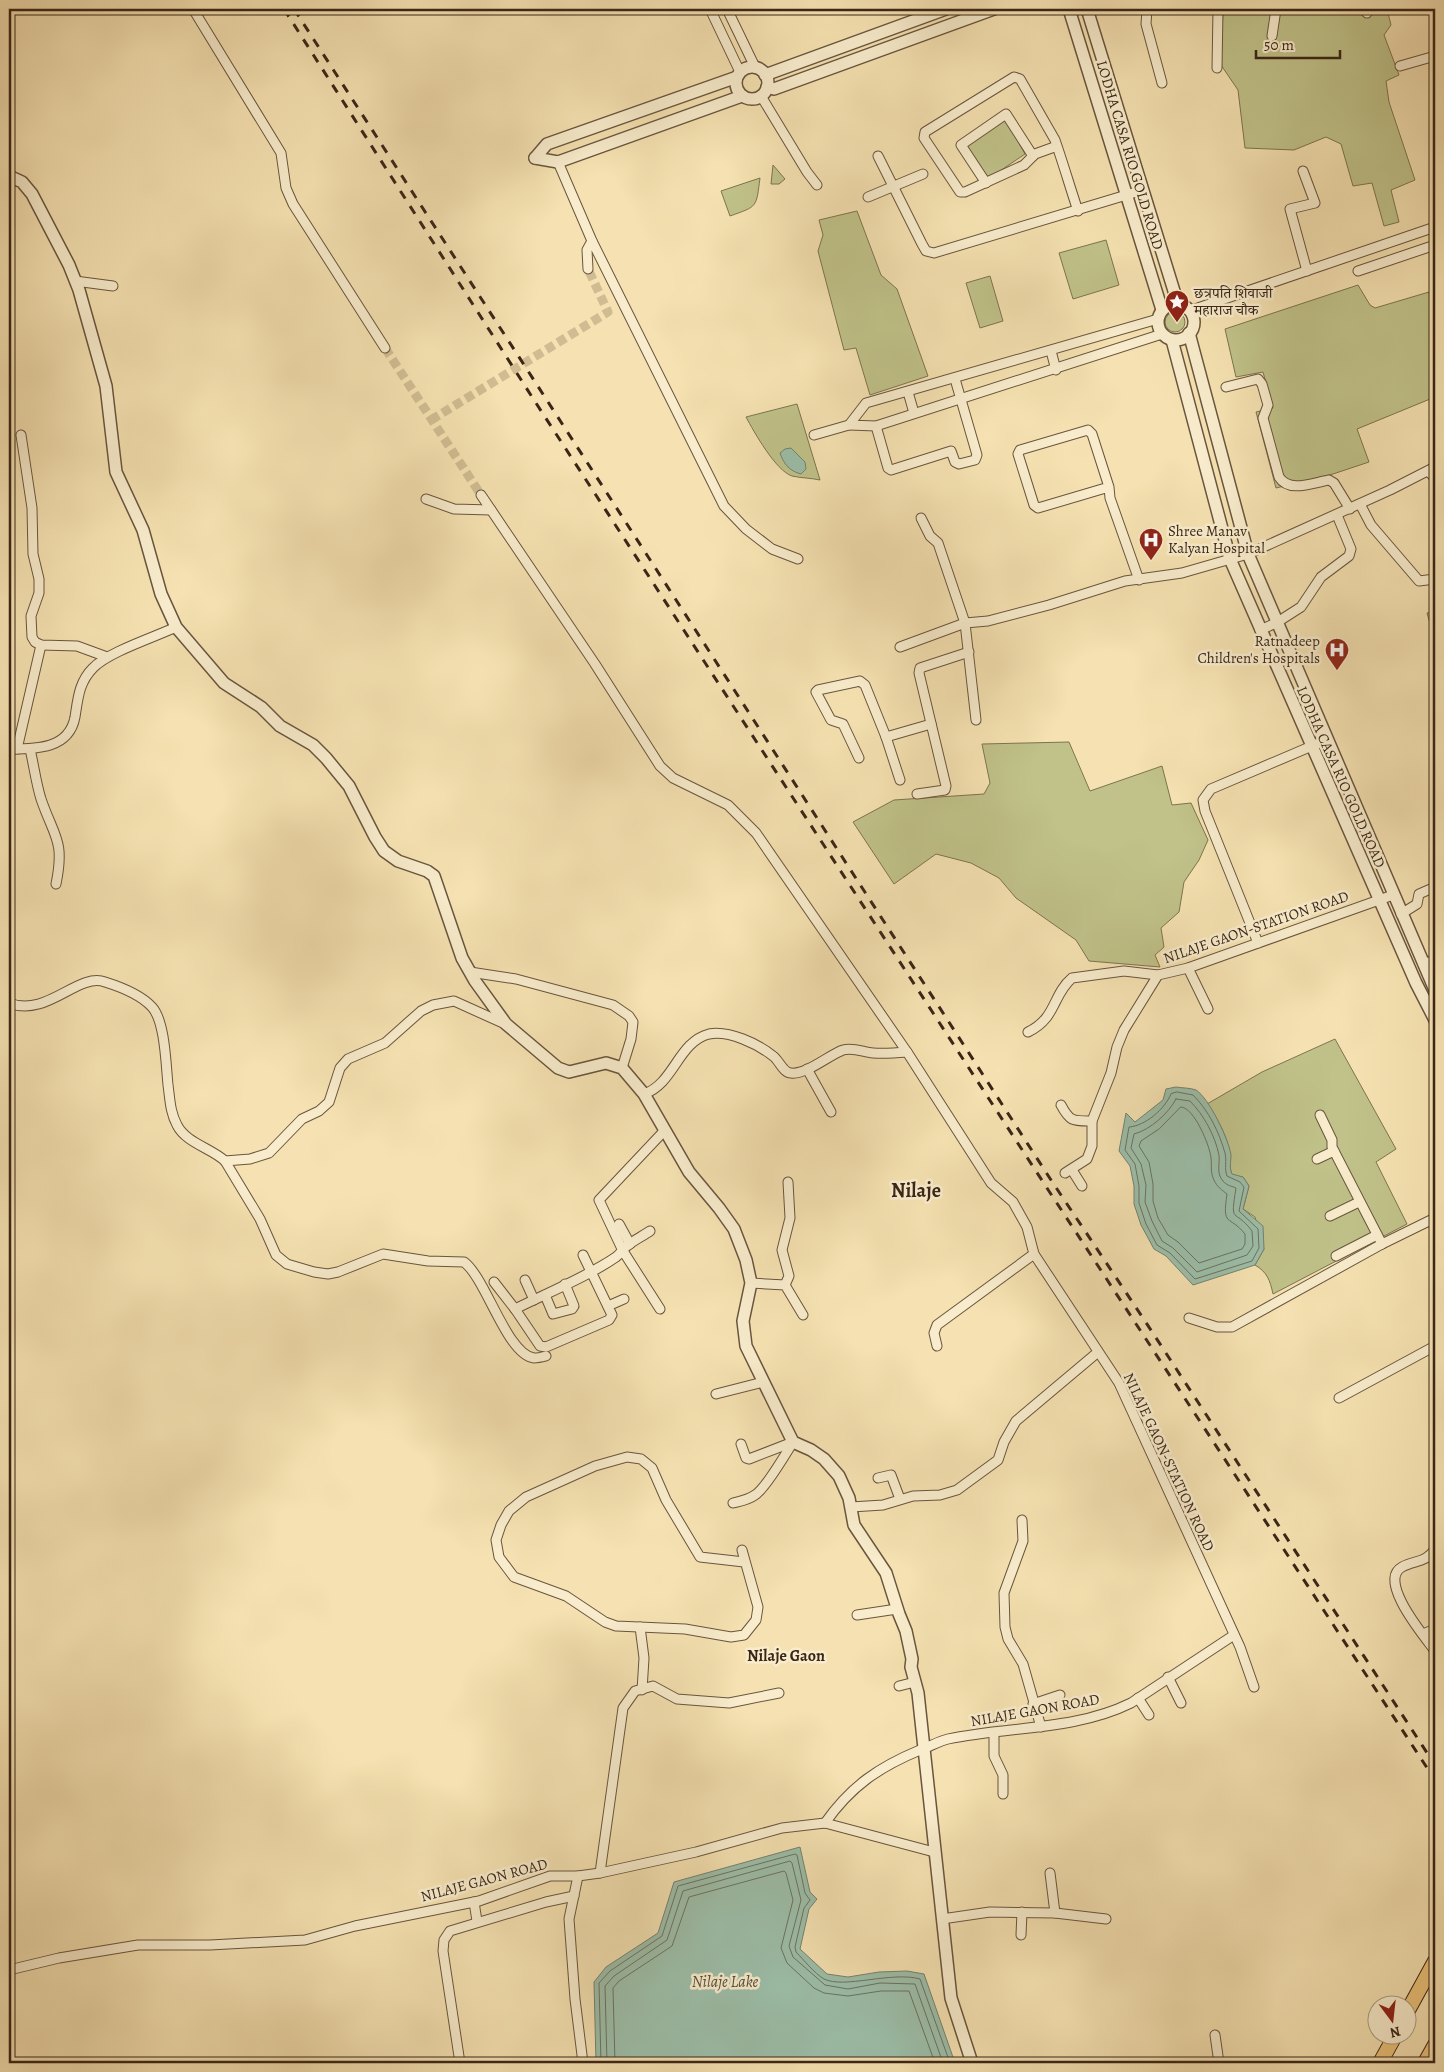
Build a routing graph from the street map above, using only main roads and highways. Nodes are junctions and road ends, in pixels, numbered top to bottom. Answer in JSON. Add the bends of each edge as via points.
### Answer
{"nodes":[{"id":1,"x":1435,"y":1961,"type":"edge"},
{"id":2,"x":1416,"y":1996,"type":"edge"},
{"id":3,"x":1390,"y":2044,"type":"edge"},
{"id":4,"x":1435,"y":2045,"type":"edge"},
{"id":5,"x":1380,"y":2063,"type":"edge"},
{"id":6,"x":1425,"y":2063,"type":"edge"}],
"edges":[{"from":1,"to":2,"type":"main road"},
{"from":3,"to":5,"type":"main road"},
{"from":4,"to":6,"type":"main road"}]}
